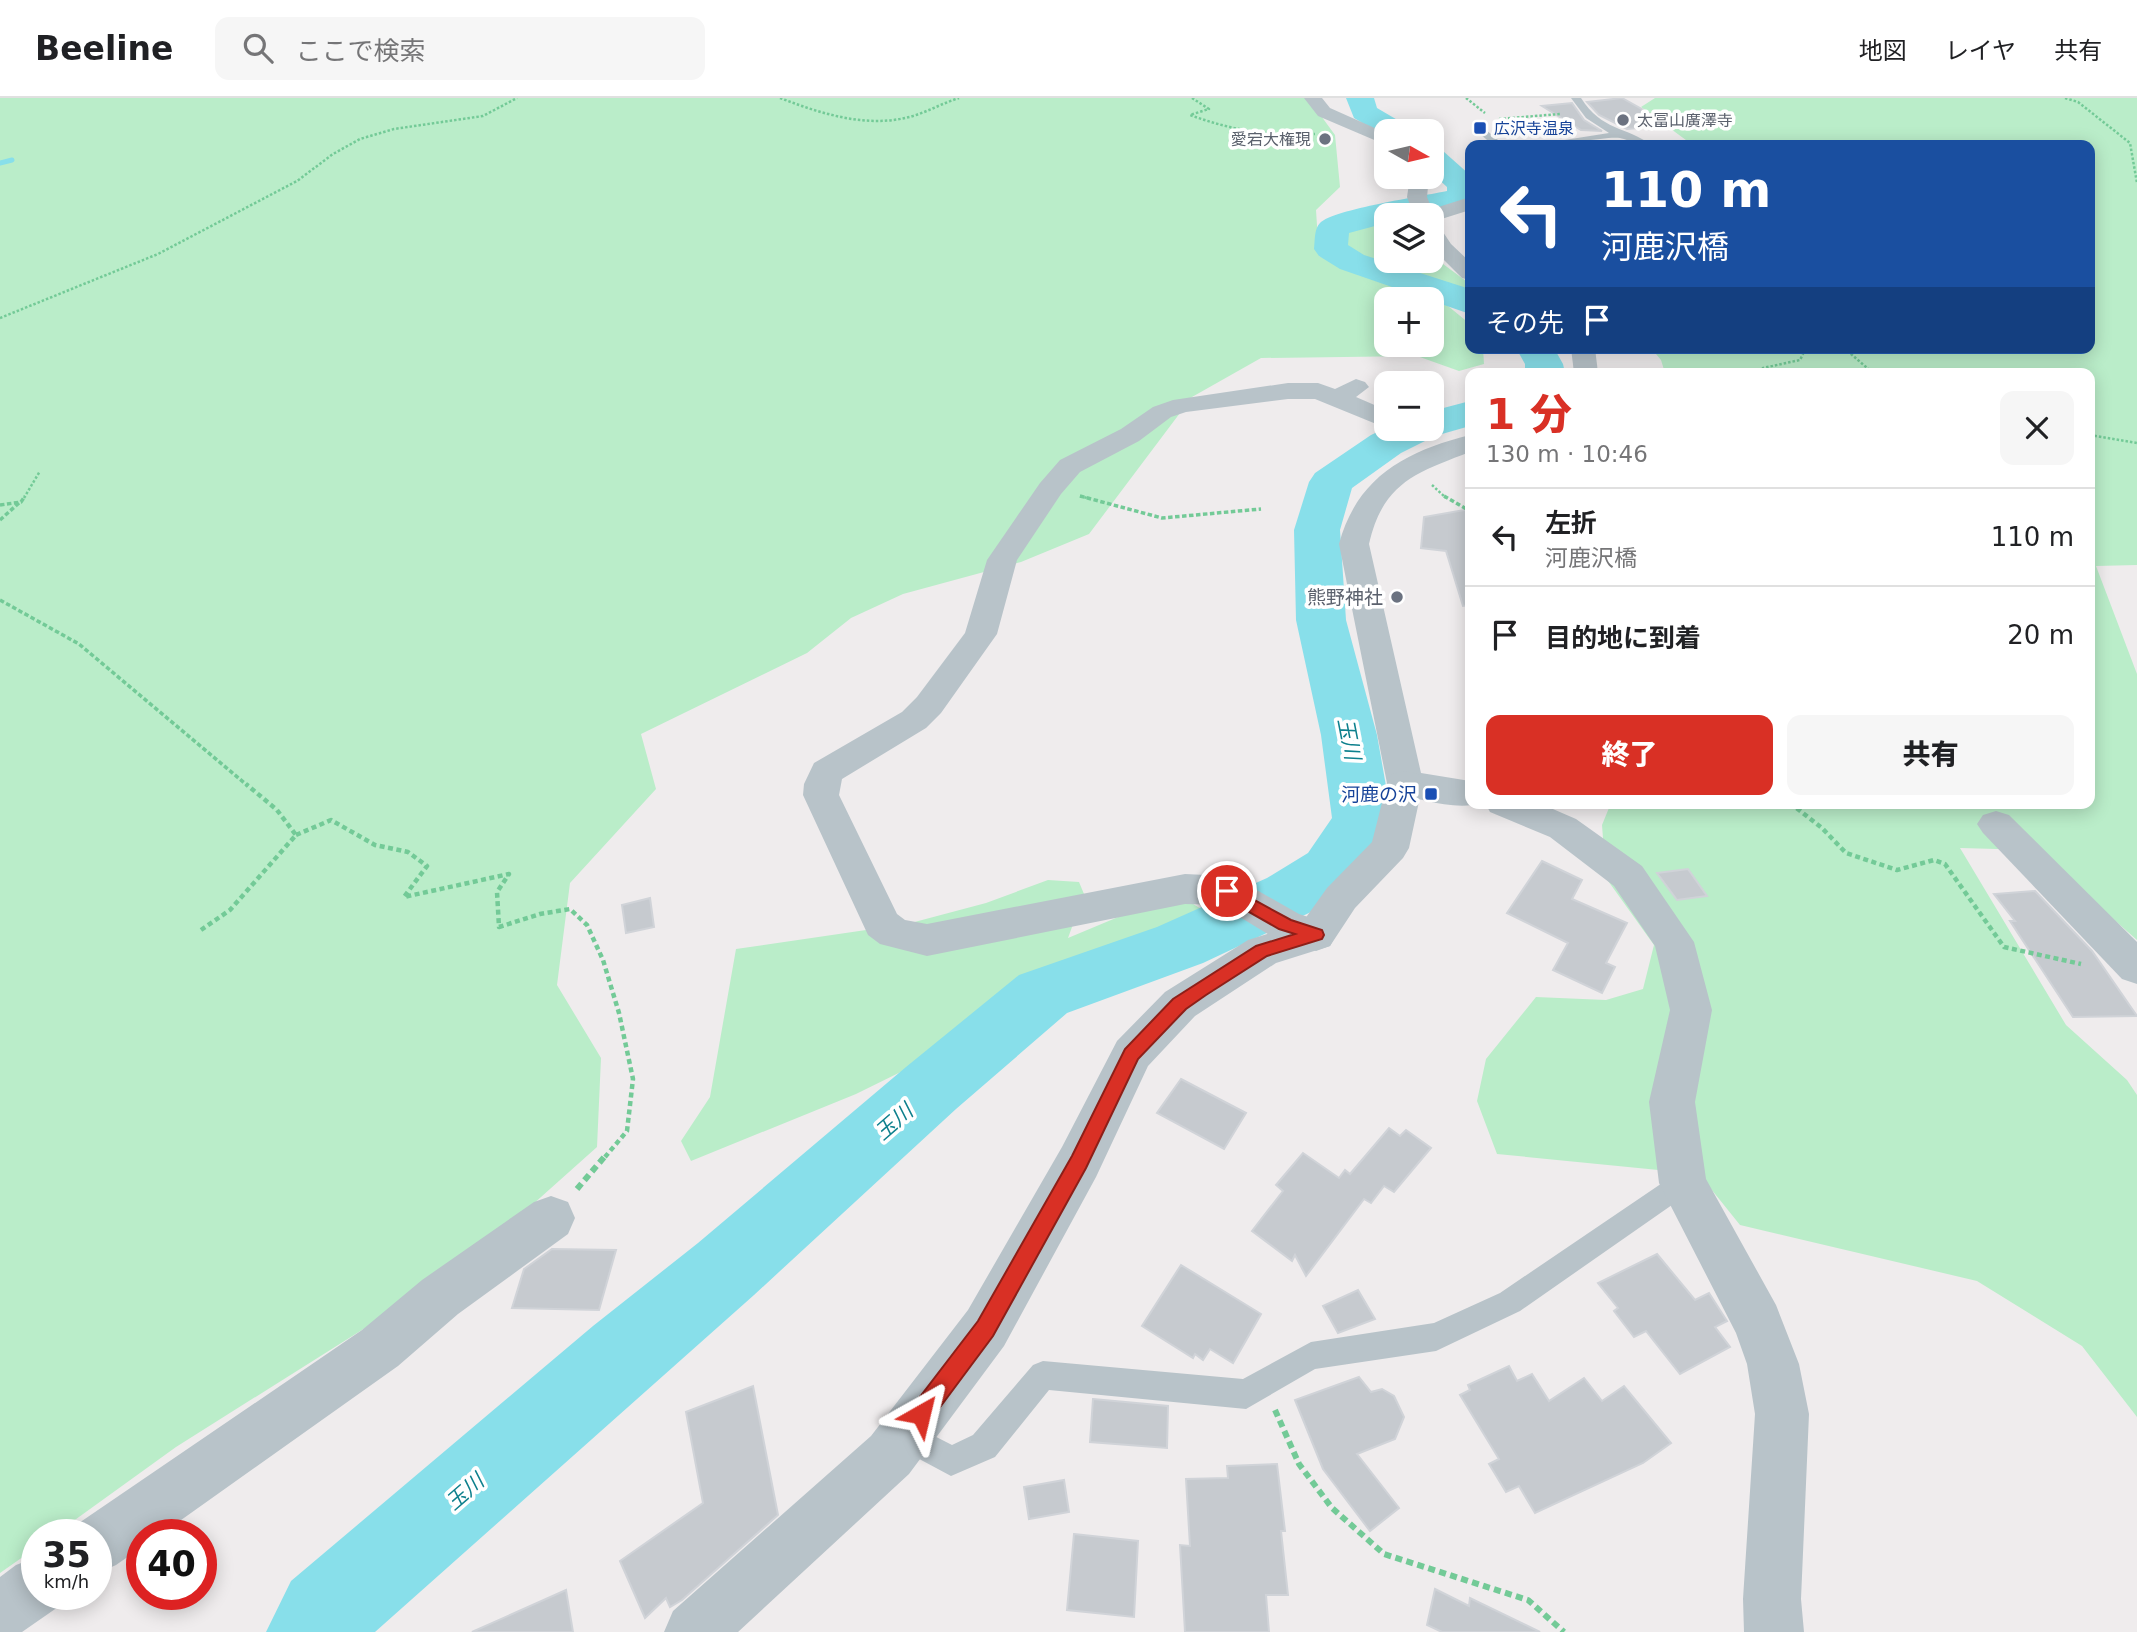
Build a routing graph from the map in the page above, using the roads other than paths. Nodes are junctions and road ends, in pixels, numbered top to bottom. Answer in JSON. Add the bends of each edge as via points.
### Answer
{"nodes":[{"id":1,"x":1313,"y":98,"type":"edge"},
{"id":2,"x":1576,"y":98,"type":"edge"},
{"id":3,"x":1483,"y":132,"type":"dead end"},
{"id":4,"x":1374,"y":135,"type":"edge"},
{"id":5,"x":1617,"y":135,"type":"junction"},
{"id":6,"x":1493,"y":140,"type":"edge"},
{"id":7,"x":1584,"y":140,"type":"edge"},
{"id":8,"x":1632,"y":140,"type":"edge"},
{"id":9,"x":1465,"y":205,"type":"edge"},
{"id":10,"x":1444,"y":212,"type":"edge"},
{"id":11,"x":1444,"y":240,"type":"edge"},
{"id":12,"x":1465,"y":267,"type":"edge"},
{"id":13,"x":1374,"y":412,"type":"edge"},
{"id":14,"x":1437,"y":441,"type":"edge"},
{"id":15,"x":1458,"y":447,"type":"edge"},
{"id":16,"x":1405,"y":783,"type":"junction"},
{"id":17,"x":1465,"y":793,"type":"edge"},
{"id":18,"x":1517,"y":809,"type":"edge"},
{"id":19,"x":1996,"y":824,"type":"dead end"},
{"id":20,"x":1300,"y":930,"type":"junction"},
{"id":21,"x":2137,"y":968,"type":"edge"},
{"id":22,"x":1683,"y":1183,"type":"junction"},
{"id":23,"x":551,"y":1218,"type":"road end"},
{"id":24,"x":905,"y":1436,"type":"junction"},
{"id":25,"x":112,"y":1534,"type":"edge"},
{"id":26,"x":21,"y":1598,"type":"edge"},
{"id":27,"x":0,"y":1612,"type":"edge"},
{"id":28,"x":694,"y":1632,"type":"edge"},
{"id":29,"x":1774,"y":1632,"type":"edge"}],
"edges":[{"from":1,"to":4,"type":"street","via":[[1324,112]]},
{"from":2,"to":5,"type":"lane","via":[[1586,112]]},
{"from":3,"to":6,"type":"lane"},
{"from":5,"to":7,"type":"lane"},
{"from":5,"to":8,"type":"lane"},
{"from":9,"to":10,"type":"street"},
{"from":11,"to":12,"type":"street"},
{"from":13,"to":20,"type":"street","via":[[1346,393],[1288,391],[1223,397],[1172,407],[1070,466],[1003,561],[981,634],[929,705],[914,720],[827,772],[822,784],[821,796],[882,924],[894,933],[927,940],[1185,889],[1227,891]]},
{"from":14,"to":15,"type":"street"},
{"from":15,"to":16,"type":"street","via":[[1410,466],[1378,489],[1358,522],[1354,544]]},
{"from":16,"to":17,"type":"street"},
{"from":16,"to":20,"type":"street","via":[[1390,848]]},
{"from":18,"to":22,"type":"street","via":[[1563,828],[1628,876],[1674,942],[1691,1010],[1672,1102]]},
{"from":19,"to":21,"type":"street"},
{"from":20,"to":24,"type":"street","via":[[1180,1004],[1132,1054],[1079,1162],[986,1328]]},
{"from":22,"to":24,"type":"lane","via":[[1499,1308],[1436,1337],[1311,1356],[1246,1394],[1042,1375],[984,1446],[951,1461]]},
{"from":22,"to":29,"type":"street","via":[[1758,1322],[1773,1364],[1782,1414]]},
{"from":23,"to":25,"type":"street","via":[[440,1297],[380,1348]]},
{"from":24,"to":28,"type":"street","via":[[890,1455]]},
{"from":26,"to":27,"type":"street"}]}
